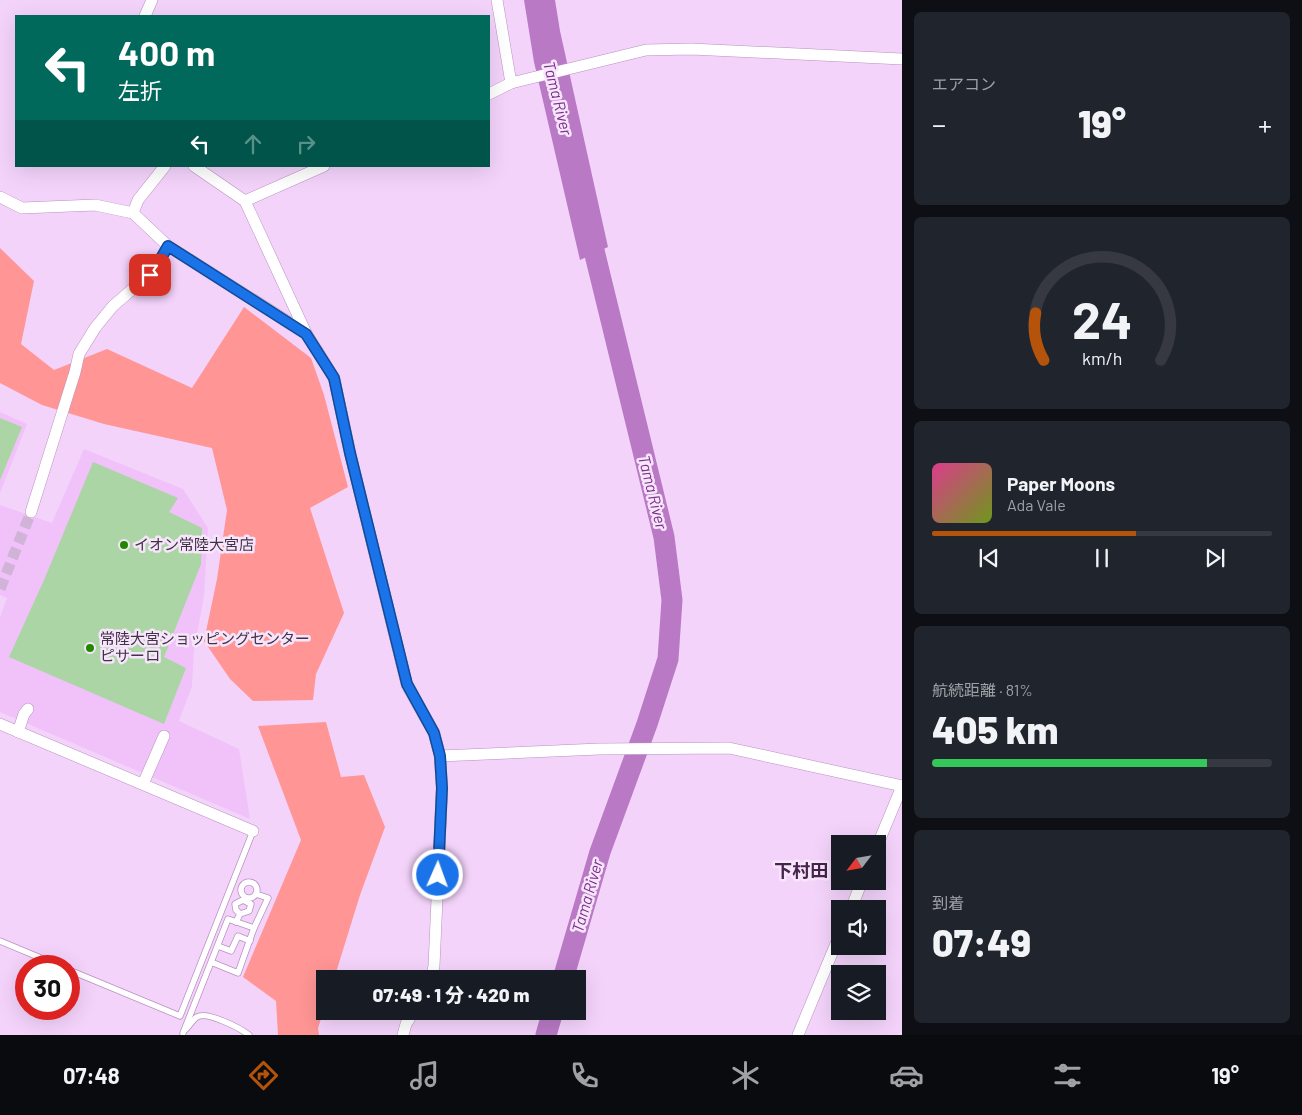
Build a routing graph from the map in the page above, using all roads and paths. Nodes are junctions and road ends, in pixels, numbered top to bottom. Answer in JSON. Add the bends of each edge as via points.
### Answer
{"nodes":[{"id":1,"x":152,"y":0,"type":"edge"},
{"id":2,"x":497,"y":0,"type":"edge"},
{"id":3,"x":145,"y":15,"type":"edge"},
{"id":4,"x":902,"y":59,"type":"edge"},
{"id":5,"x":511,"y":84,"type":"junction"},
{"id":6,"x":490,"y":94,"type":"edge"},
{"id":7,"x":164,"y":167,"type":"edge"},
{"id":8,"x":195,"y":167,"type":"edge"},
{"id":9,"x":322,"y":167,"type":"edge"},
{"id":10,"x":0,"y":197,"type":"edge"},
{"id":11,"x":245,"y":201,"type":"junction"},
{"id":12,"x":133,"y":213,"type":"junction"},
{"id":13,"x":168,"y":246,"type":"junction"},
{"id":14,"x":306,"y":334,"type":"junction"},
{"id":15,"x":31,"y":512,"type":"tunnel mouth"},
{"id":16,"x":28,"y":709,"type":"dead end"},
{"id":17,"x":0,"y":724,"type":"edge"},
{"id":18,"x":18,"y":732,"type":"junction"},
{"id":19,"x":164,"y":736,"type":"dead end"},
{"id":20,"x":440,"y":756,"type":"junction"},
{"id":21,"x":143,"y":784,"type":"junction"},
{"id":22,"x":902,"y":786,"type":"edge"},
{"id":23,"x":253,"y":831,"type":"joint"},
{"id":24,"x":882,"y":835,"type":"edge"},
{"id":25,"x":256,"y":894,"type":"junction"},
{"id":26,"x":246,"y":899,"type":"junction"},
{"id":27,"x":240,"y":914,"type":"junction"},
{"id":28,"x":236,"y":922,"type":"junction"},
{"id":29,"x":254,"y":928,"type":"junction"},
{"id":30,"x":250,"y":941,"type":"junction"},
{"id":31,"x":0,"y":942,"type":"edge"},
{"id":32,"x":218,"y":946,"type":"junction"},
{"id":33,"x":32,"y":955,"type":"edge"},
{"id":34,"x":831,"y":955,"type":"edge"},
{"id":35,"x":211,"y":962,"type":"junction"},
{"id":36,"x":433,"y":970,"type":"edge"},
{"id":37,"x":80,"y":975,"type":"edge"},
{"id":38,"x":408,"y":1020,"type":"edge"},
{"id":39,"x":182,"y":1034,"type":"edge"},
{"id":40,"x":249,"y":1035,"type":"edge"},
{"id":41,"x":403,"y":1035,"type":"edge"},
{"id":42,"x":798,"y":1035,"type":"edge"}],
"edges":[{"from":1,"to":3,"type":"street"},
{"from":2,"to":5,"type":"street"},
{"from":4,"to":5,"type":"street","via":[[691,49],[646,50]]},
{"from":5,"to":6,"type":"street"},
{"from":7,"to":12,"type":"street","via":[[138,200]]},
{"from":8,"to":11,"type":"street"},
{"from":9,"to":11,"type":"street"},
{"from":10,"to":12,"type":"street","via":[[22,208],[95,205]]},
{"from":11,"to":14,"type":"street"},
{"from":12,"to":13,"type":"street"},
{"from":13,"to":14,"type":"street"},
{"from":13,"to":15,"type":"street","via":[[150,275],[113,306],[79,354]]},
{"from":14,"to":20,"type":"street","via":[[334,378],[407,684],[434,733]]},
{"from":16,"to":18,"type":"street"},
{"from":17,"to":18,"type":"street"},
{"from":18,"to":21,"type":"street"},
{"from":19,"to":21,"type":"street"},
{"from":20,"to":22,"type":"street","via":[[599,749],[729,748]]},
{"from":20,"to":36,"type":"street","via":[[442,788]]},
{"from":21,"to":23,"type":"street"},
{"from":22,"to":24,"type":"street"},
{"from":23,"to":37,"type":"lane","via":[[180,1016]]},
{"from":25,"to":26,"type":"lane"},
{"from":25,"to":26,"type":"lane","via":[[256,884],[246,882],[241,891]]},
{"from":25,"to":29,"type":"lane","via":[[268,898]]},
{"from":26,"to":27,"type":"lane","via":[[236,904]]},
{"from":26,"to":27,"type":"lane","via":[[251,904],[249,911]]},
{"from":27,"to":28,"type":"lane"},
{"from":28,"to":29,"type":"lane"},
{"from":28,"to":32,"type":"lane","via":[[228,919]]},
{"from":29,"to":30,"type":"lane"},
{"from":30,"to":32,"type":"lane","via":[[238,936],[231,951]]},
{"from":30,"to":35,"type":"lane","via":[[238,973]]},
{"from":31,"to":33,"type":"lane"},
{"from":32,"to":35,"type":"lane"},
{"from":34,"to":42,"type":"street"},
{"from":35,"to":39,"type":"lane"},
{"from":38,"to":41,"type":"street"},
{"from":39,"to":40,"type":"lane","via":[[197,1017],[206,1015]]}]}
